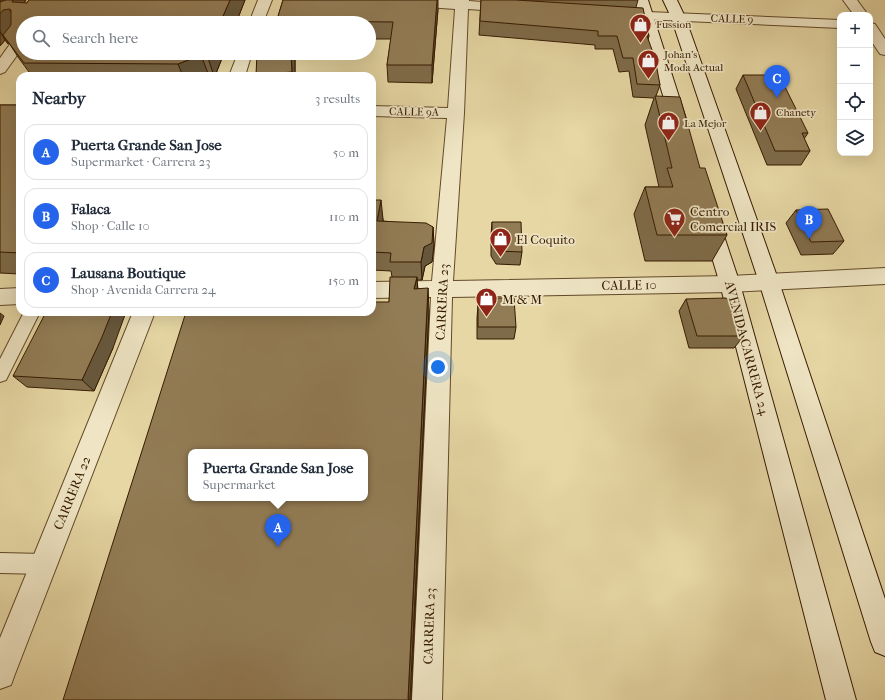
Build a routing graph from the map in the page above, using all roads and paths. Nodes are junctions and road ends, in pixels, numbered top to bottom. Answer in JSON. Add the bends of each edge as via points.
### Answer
{"nodes":[{"id":1,"x":265,"y":0,"type":"edge"},
{"id":2,"x":384,"y":0,"type":"edge"},
{"id":3,"x":670,"y":0,"type":"edge"},
{"id":4,"x":850,"y":0,"type":"edge"},
{"id":5,"x":462,"y":2,"type":"edge"},
{"id":6,"x":644,"y":8,"type":"edge"},
{"id":7,"x":525,"y":9,"type":"edge"},
{"id":8,"x":860,"y":12,"type":"edge"},
{"id":9,"x":612,"y":14,"type":"edge"},
{"id":10,"x":259,"y":16,"type":"edge"},
{"id":11,"x":678,"y":17,"type":"junction"},
{"id":12,"x":837,"y":24,"type":"edge"},
{"id":13,"x":873,"y":26,"type":"edge"},
{"id":14,"x":885,"y":26,"type":"edge"},
{"id":15,"x":873,"y":31,"type":"edge"},
{"id":16,"x":16,"y":41,"type":"edge"},
{"id":17,"x":0,"y":44,"type":"edge"},
{"id":18,"x":16,"y":46,"type":"edge"},
{"id":19,"x":885,"y":51,"type":"edge"},
{"id":20,"x":243,"y":60,"type":"edge"},
{"id":21,"x":0,"y":69,"type":"edge"},
{"id":22,"x":238,"y":72,"type":"edge"},
{"id":23,"x":376,"y":111,"type":"edge"},
{"id":24,"x":456,"y":113,"type":"junction"},
{"id":25,"x":686,"y":144,"type":"edge"},
{"id":26,"x":705,"y":204,"type":"edge"},
{"id":27,"x":885,"y":276,"type":"edge"},
{"id":28,"x":768,"y":282,"type":"junction"},
{"id":29,"x":730,"y":284,"type":"junction"},
{"id":30,"x":442,"y":288,"type":"junction"},
{"id":31,"x":376,"y":290,"type":"edge"},
{"id":32,"x":16,"y":296,"type":"edge"},
{"id":33,"x":0,"y":297,"type":"edge"},
{"id":34,"x":30,"y":316,"type":"edge"},
{"id":35,"x":142,"y":316,"type":"edge"},
{"id":36,"x":0,"y":375,"type":"edge"},
{"id":37,"x":0,"y":563,"type":"edge"},
{"id":38,"x":44,"y":564,"type":"junction"},
{"id":39,"x":885,"y":642,"type":"edge"},
{"id":40,"x":0,"y":674,"type":"edge"},
{"id":41,"x":426,"y":700,"type":"edge"},
{"id":42,"x":841,"y":700,"type":"edge"}],
"edges":[{"from":1,"to":10,"type":"street"},
{"from":2,"to":5,"type":"street"},
{"from":3,"to":11,"type":"street"},
{"from":4,"to":8,"type":"street"},
{"from":5,"to":7,"type":"street"},
{"from":5,"to":24,"type":"street","name":"CARRERA 23"},
{"from":6,"to":9,"type":"street","name":"CALLE 9"},
{"from":6,"to":11,"type":"street","name":"CALLE 9"},
{"from":6,"to":25,"type":"street"},
{"from":11,"to":12,"type":"street","name":"CALLE 9"},
{"from":11,"to":28,"type":"street"},
{"from":13,"to":14,"type":"street"},
{"from":15,"to":19,"type":"street"},
{"from":16,"to":17,"type":"street"},
{"from":18,"to":21,"type":"street"},
{"from":20,"to":22,"type":"street"},
{"from":23,"to":24,"type":"street","name":"CALLE 9A"},
{"from":24,"to":30,"type":"street","name":"CARRERA 23"},
{"from":26,"to":29,"type":"street","name":"AVENIDA CARRERA 24"},
{"from":27,"to":28,"type":"street","name":"CALLE 10"},
{"from":28,"to":29,"type":"street","name":"CALLE 10"},
{"from":28,"to":39,"type":"street"},
{"from":29,"to":30,"type":"street","name":"CALLE 10"},
{"from":29,"to":42,"type":"street","name":"AVENIDA CARRERA 24"},
{"from":30,"to":31,"type":"street","name":"CALLE 10"},
{"from":30,"to":41,"type":"street","name":"CARRERA 23"},
{"from":32,"to":33,"type":"street"},
{"from":34,"to":36,"type":"lane"},
{"from":35,"to":38,"type":"street","name":"CARRERA 22"},
{"from":37,"to":38,"type":"lane"},
{"from":38,"to":40,"type":"street","name":"CARRERA 22"}]}
